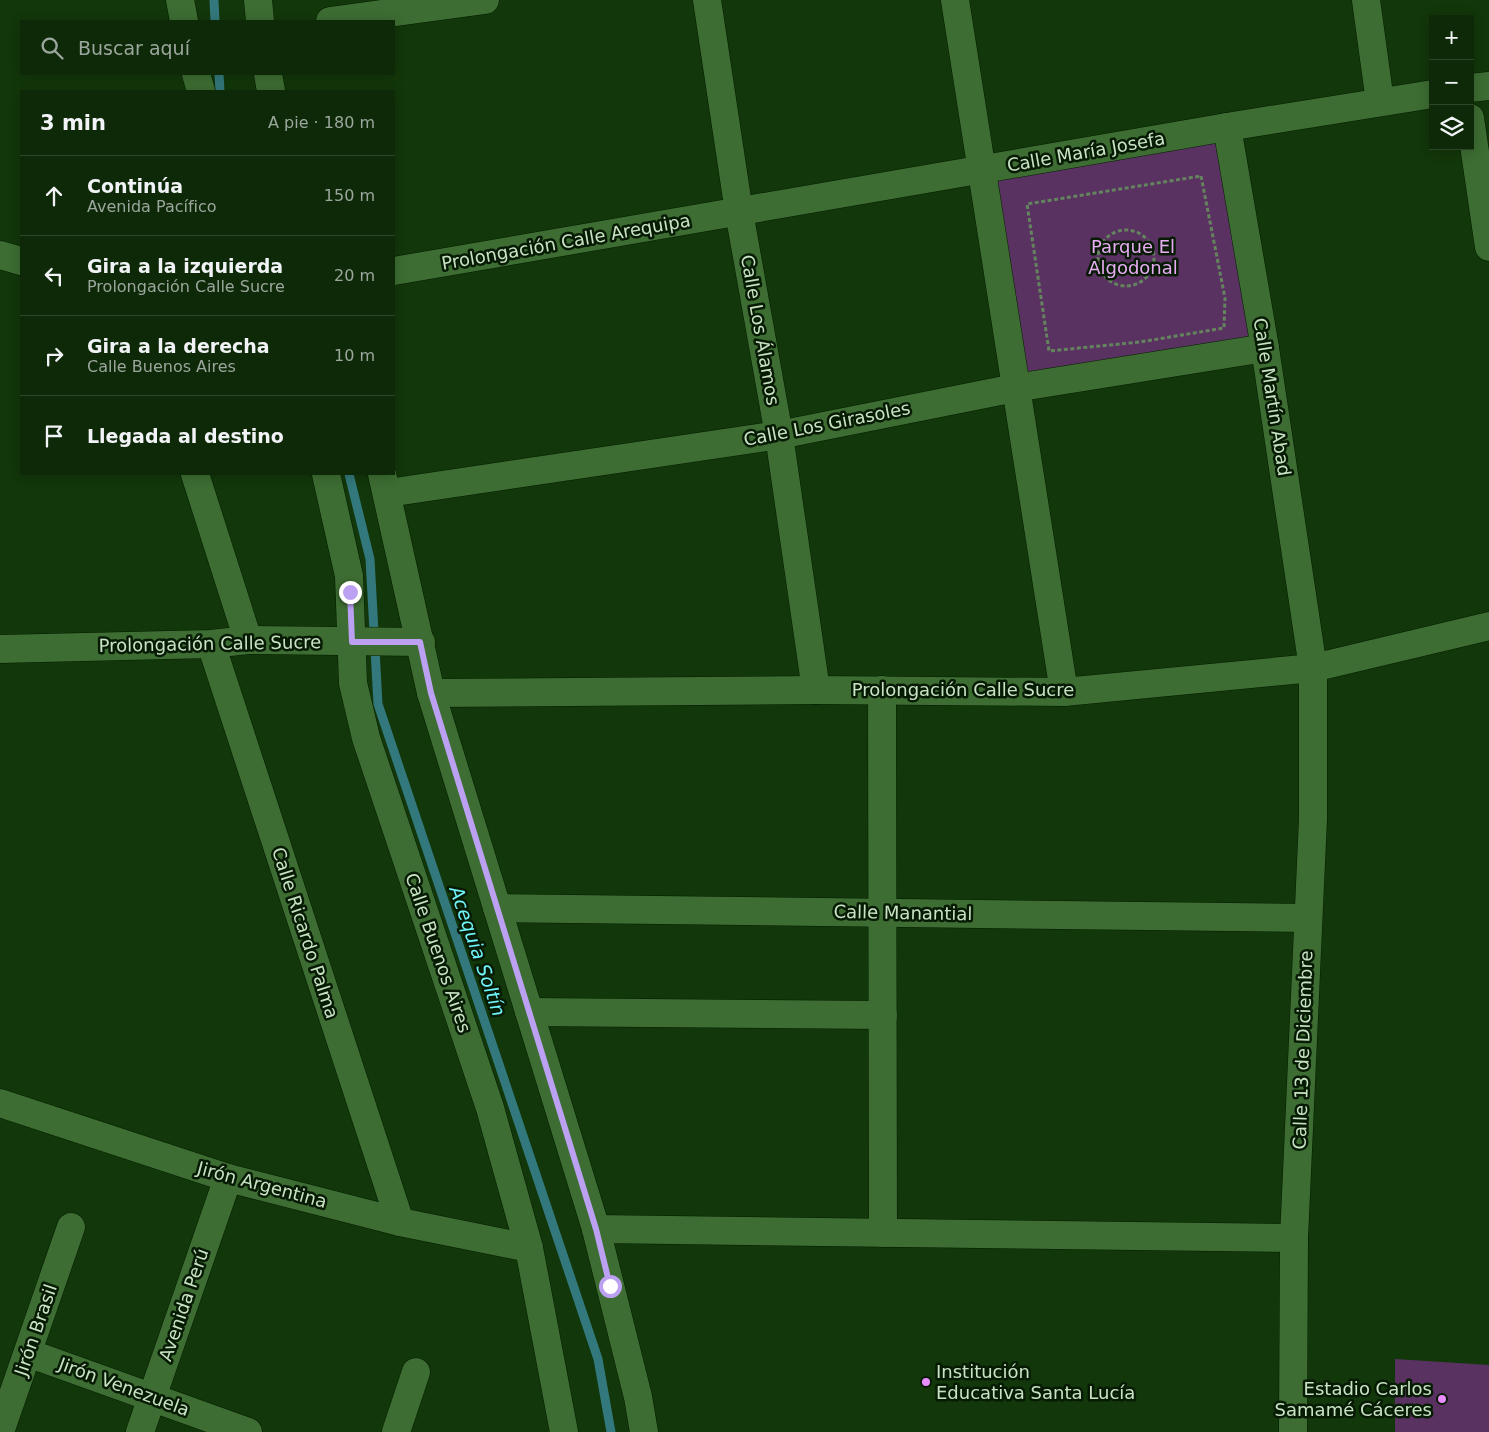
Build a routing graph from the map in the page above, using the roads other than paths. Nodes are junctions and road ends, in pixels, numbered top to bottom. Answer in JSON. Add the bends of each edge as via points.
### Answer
{"nodes":[{"id":1,"x":180,"y":0,"type":"edge"},
{"id":2,"x":258,"y":0,"type":"edge"},
{"id":3,"x":484,"y":0,"type":"edge"},
{"id":4,"x":707,"y":0,"type":"edge"},
{"id":5,"x":955,"y":0,"type":"edge"},
{"id":6,"x":1366,"y":0,"type":"edge"},
{"id":7,"x":184,"y":20,"type":"edge"},
{"id":8,"x":260,"y":20,"type":"edge"},
{"id":9,"x":337,"y":20,"type":"edge"},
{"id":10,"x":196,"y":75,"type":"edge"},
{"id":11,"x":268,"y":75,"type":"edge"},
{"id":12,"x":1489,"y":86,"type":"edge"},
{"id":13,"x":1474,"y":88,"type":"edge"},
{"id":14,"x":201,"y":90,"type":"edge"},
{"id":15,"x":271,"y":90,"type":"edge"},
{"id":16,"x":1429,"y":95,"type":"edge"},
{"id":17,"x":1380,"y":102,"type":"junction"},
{"id":18,"x":1227,"y":127,"type":"junction"},
{"id":19,"x":1474,"y":145,"type":"edge"},
{"id":20,"x":982,"y":171,"type":"junction"},
{"id":21,"x":739,"y":212,"type":"junction"},
{"id":22,"x":1489,"y":247,"type":"edge"},
{"id":23,"x":0,"y":254,"type":"edge"},
{"id":24,"x":20,"y":261,"type":"edge"},
{"id":25,"x":395,"y":271,"type":"edge"},
{"id":26,"x":1265,"y":348,"type":"junction"},
{"id":27,"x":1015,"y":388,"type":"junction"},
{"id":28,"x":778,"y":435,"type":"junction"},
{"id":29,"x":196,"y":475,"type":"edge"},
{"id":30,"x":326,"y":475,"type":"edge"},
{"id":31,"x":385,"y":484,"type":"edge"},
{"id":32,"x":1489,"y":626,"type":"edge"},
{"id":33,"x":248,"y":640,"type":"junction"},
{"id":34,"x":357,"y":642,"type":"junction"},
{"id":35,"x":420,"y":642,"type":"junction"},
{"id":36,"x":211,"y":644,"type":"junction"},
{"id":37,"x":1,"y":651,"type":"edge"},
{"id":38,"x":1313,"y":668,"type":"junction"},
{"id":39,"x":816,"y":690,"type":"junction"},
{"id":40,"x":882,"y":690,"type":"junction"},
{"id":41,"x":1064,"y":692,"type":"junction"},
{"id":42,"x":431,"y":693,"type":"junction"},
{"id":43,"x":497,"y":908,"type":"junction"},
{"id":44,"x":883,"y":912,"type":"junction"},
{"id":45,"x":1308,"y":918,"type":"junction"},
{"id":46,"x":529,"y":1012,"type":"junction"},
{"id":47,"x":883,"y":1015,"type":"junction"},
{"id":48,"x":0,"y":1103,"type":"edge"},
{"id":49,"x":228,"y":1178,"type":"junction"},
{"id":50,"x":400,"y":1222,"type":"junction"},
{"id":51,"x":71,"y":1227,"type":"dead end"},
{"id":52,"x":596,"y":1229,"type":"junction"},
{"id":53,"x":883,"y":1233,"type":"junction"},
{"id":54,"x":1294,"y":1238,"type":"junction"},
{"id":55,"x":529,"y":1248,"type":"junction"},
{"id":56,"x":28,"y":1353,"type":"junction"},
{"id":57,"x":416,"y":1372,"type":"dead end"},
{"id":58,"x":151,"y":1397,"type":"junction"},
{"id":59,"x":0,"y":1432,"type":"edge"},
{"id":60,"x":140,"y":1432,"type":"edge"},
{"id":61,"x":248,"y":1432,"type":"edge"},
{"id":62,"x":396,"y":1432,"type":"edge"},
{"id":63,"x":564,"y":1432,"type":"edge"},
{"id":64,"x":644,"y":1432,"type":"edge"},
{"id":65,"x":1293,"y":1432,"type":"edge"}],
"edges":[{"from":1,"to":7,"type":"street"},
{"from":2,"to":8,"type":"street"},
{"from":3,"to":9,"type":"street"},
{"from":4,"to":21,"type":"street","name":"Calle Los Álamos"},
{"from":5,"to":20,"type":"street"},
{"from":6,"to":17,"type":"street"},
{"from":10,"to":14,"type":"street"},
{"from":11,"to":15,"type":"street"},
{"from":12,"to":13,"type":"street"},
{"from":16,"to":17,"type":"street","name":"Calle María Josefa"},
{"from":17,"to":18,"type":"street","name":"Calle María Josefa"},
{"from":18,"to":20,"type":"street","name":"Calle María Josefa"},
{"from":18,"to":26,"type":"street","name":"Calle Martín Abad"},
{"from":19,"to":22,"type":"street"},
{"from":20,"to":21,"type":"street","name":"Calle María Josefa"},
{"from":20,"to":27,"type":"street"},
{"from":21,"to":25,"type":"street","name":"Prolongación Calle Arequipa"},
{"from":21,"to":28,"type":"street","name":"Calle Los Álamos"},
{"from":23,"to":24,"type":"street"},
{"from":26,"to":27,"type":"street","name":"Calle Los Girasoles"},
{"from":26,"to":38,"type":"street","name":"Calle Martín Abad"},
{"from":27,"to":28,"type":"street","name":"Calle Los Girasoles"},
{"from":27,"to":41,"type":"street"},
{"from":28,"to":31,"type":"street","name":"Calle Los Girasoles"},
{"from":28,"to":39,"type":"street","name":"Calle Los Álamos"},
{"from":29,"to":33,"type":"street"},
{"from":30,"to":34,"type":"street","name":"Calle Buenos Aires","via":[[349,576]]},
{"from":31,"to":35,"type":"street"},
{"from":32,"to":38,"type":"street","name":"Prolongación Calle Sucre"},
{"from":33,"to":34,"type":"street","name":"Prolongación Calle Sucre"},
{"from":33,"to":36,"type":"street","name":"Prolongación Calle Sucre"},
{"from":34,"to":35,"type":"street","name":"Prolongación Calle Sucre"},
{"from":34,"to":55,"type":"street","name":"Calle Buenos Aires","via":[[353,683],[366,738],[490,1108]]},
{"from":35,"to":42,"type":"street"},
{"from":36,"to":37,"type":"street","name":"Prolongación Calle Sucre"},
{"from":36,"to":50,"type":"street","name":"Calle Ricardo Palma"},
{"from":38,"to":41,"type":"street","name":"Prolongación Calle Sucre"},
{"from":38,"to":45,"type":"street","name":"Calle 13 de Diciembre","via":[[1313,819]]},
{"from":39,"to":40,"type":"street","name":"Prolongación Calle Sucre"},
{"from":39,"to":42,"type":"street","name":"Prolongación Calle Sucre"},
{"from":40,"to":41,"type":"street","name":"Prolongación Calle Sucre"},
{"from":40,"to":44,"type":"street"},
{"from":42,"to":43,"type":"street"},
{"from":43,"to":44,"type":"street","name":"Calle Manantial"},
{"from":43,"to":46,"type":"street"},
{"from":44,"to":45,"type":"street","name":"Calle Manantial"},
{"from":44,"to":47,"type":"street"},
{"from":45,"to":54,"type":"street","name":"Calle 13 de Diciembre"},
{"from":46,"to":47,"type":"street"},
{"from":46,"to":52,"type":"street"},
{"from":47,"to":53,"type":"street"},
{"from":48,"to":49,"type":"street","name":"Jirón Argentina"},
{"from":49,"to":50,"type":"street","name":"Jirón Argentina"},
{"from":49,"to":58,"type":"street","name":"Avenida Perú"},
{"from":50,"to":55,"type":"street","name":"Jirón Argentina"},
{"from":51,"to":56,"type":"street","name":"Jirón Brasil"},
{"from":52,"to":53,"type":"street"},
{"from":52,"to":64,"type":"street"},
{"from":53,"to":54,"type":"street"},
{"from":54,"to":65,"type":"street","name":"Calle 13 de Diciembre"},
{"from":55,"to":63,"type":"street","name":"Calle Buenos Aires"},
{"from":56,"to":58,"type":"street","name":"Jirón Venezuela"},
{"from":56,"to":59,"type":"street","name":"Jirón Brasil"},
{"from":57,"to":62,"type":"street"},
{"from":58,"to":60,"type":"street","name":"Avenida Perú"},
{"from":58,"to":61,"type":"street","name":"Jirón Venezuela"}]}
